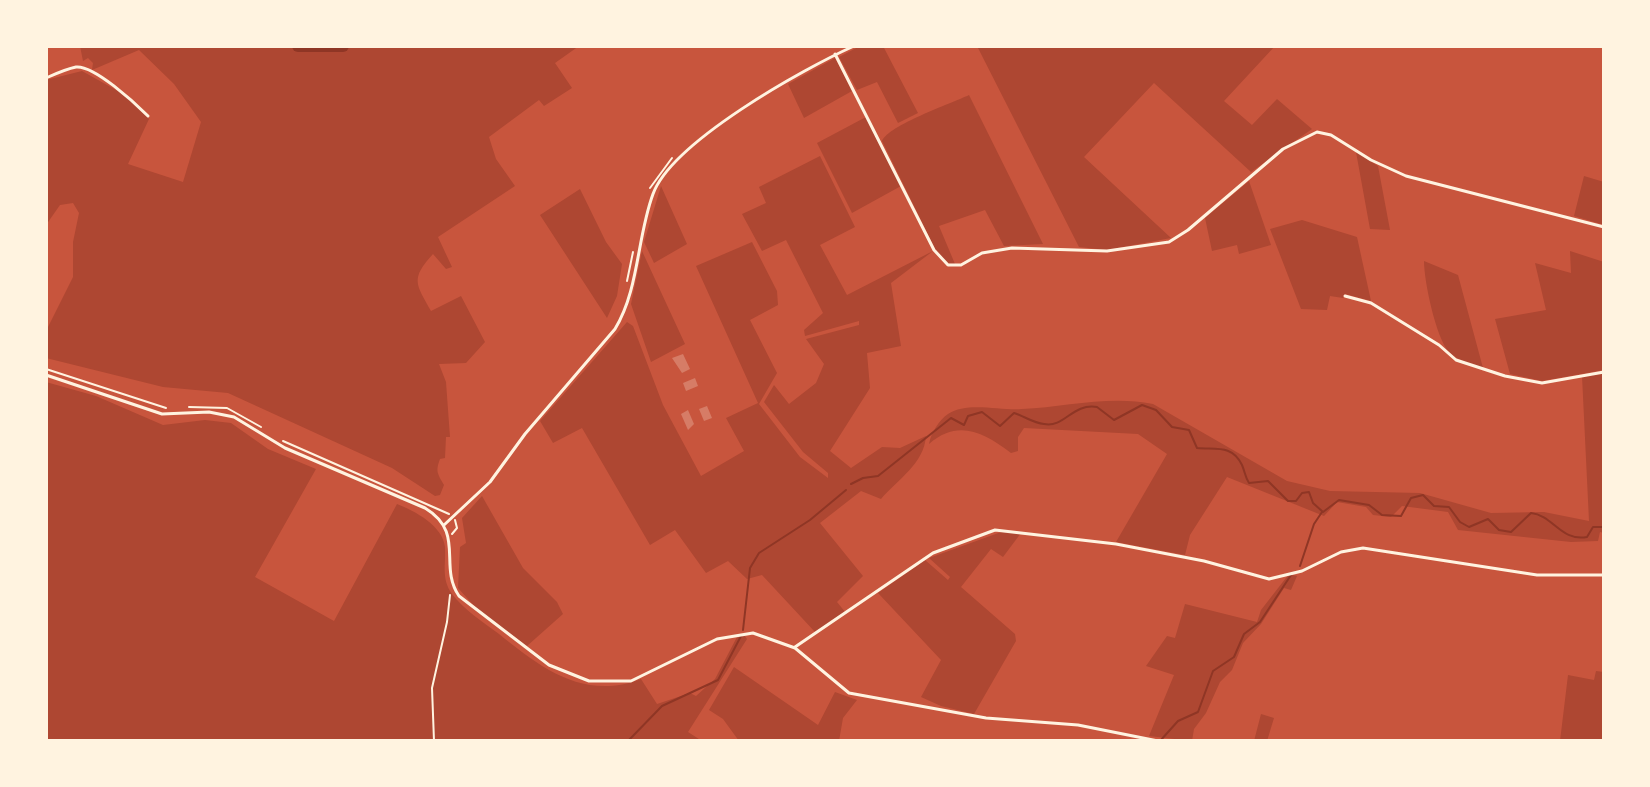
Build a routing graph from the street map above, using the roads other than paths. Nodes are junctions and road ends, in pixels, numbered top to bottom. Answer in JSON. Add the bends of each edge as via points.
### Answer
{"nodes":[{"id":1,"x":854,"y":46,"type":"edge"},
{"id":2,"x":835,"y":54,"type":"junction"},
{"id":3,"x":46,"y":78,"type":"edge"},
{"id":4,"x":148,"y":116,"type":"dead end"},
{"id":5,"x":1604,"y":227,"type":"edge"},
{"id":6,"x":1345,"y":296,"type":"dead end"},
{"id":7,"x":1604,"y":372,"type":"edge"},
{"id":8,"x":46,"y":375,"type":"edge"},
{"id":9,"x":444,"y":525,"type":"junction"},
{"id":10,"x":1604,"y":575,"type":"edge"},
{"id":11,"x":795,"y":648,"type":"junction"},
{"id":12,"x":1158,"y":741,"type":"edge"}],
"edges":[{"from":1,"to":2,"type":"street"},
{"from":2,"to":5,"type":"street","via":[[934,250],[948,265],[1012,248],[1107,251],[1169,242],[1283,149],[1317,132],[1406,176]]},
{"from":2,"to":9,"type":"street","via":[[758,98],[662,176],[652,196],[625,311],[615,329],[497,474]]},
{"from":3,"to":4,"type":"street","via":[[85,68],[126,94]]},
{"from":6,"to":7,"type":"street","via":[[1371,303],[1456,360],[1505,376],[1542,383]]},
{"from":8,"to":9,"type":"street","via":[[162,414],[234,417],[285,448],[425,508]]},
{"from":9,"to":11,"type":"street","via":[[459,596],[569,676],[631,681],[738,633],[762,635]]},
{"from":10,"to":11,"type":"street","via":[[1537,575],[1363,548],[1269,579],[1116,544],[1003,529],[933,553]]},
{"from":11,"to":12,"type":"street","via":[[849,693]]}]}
